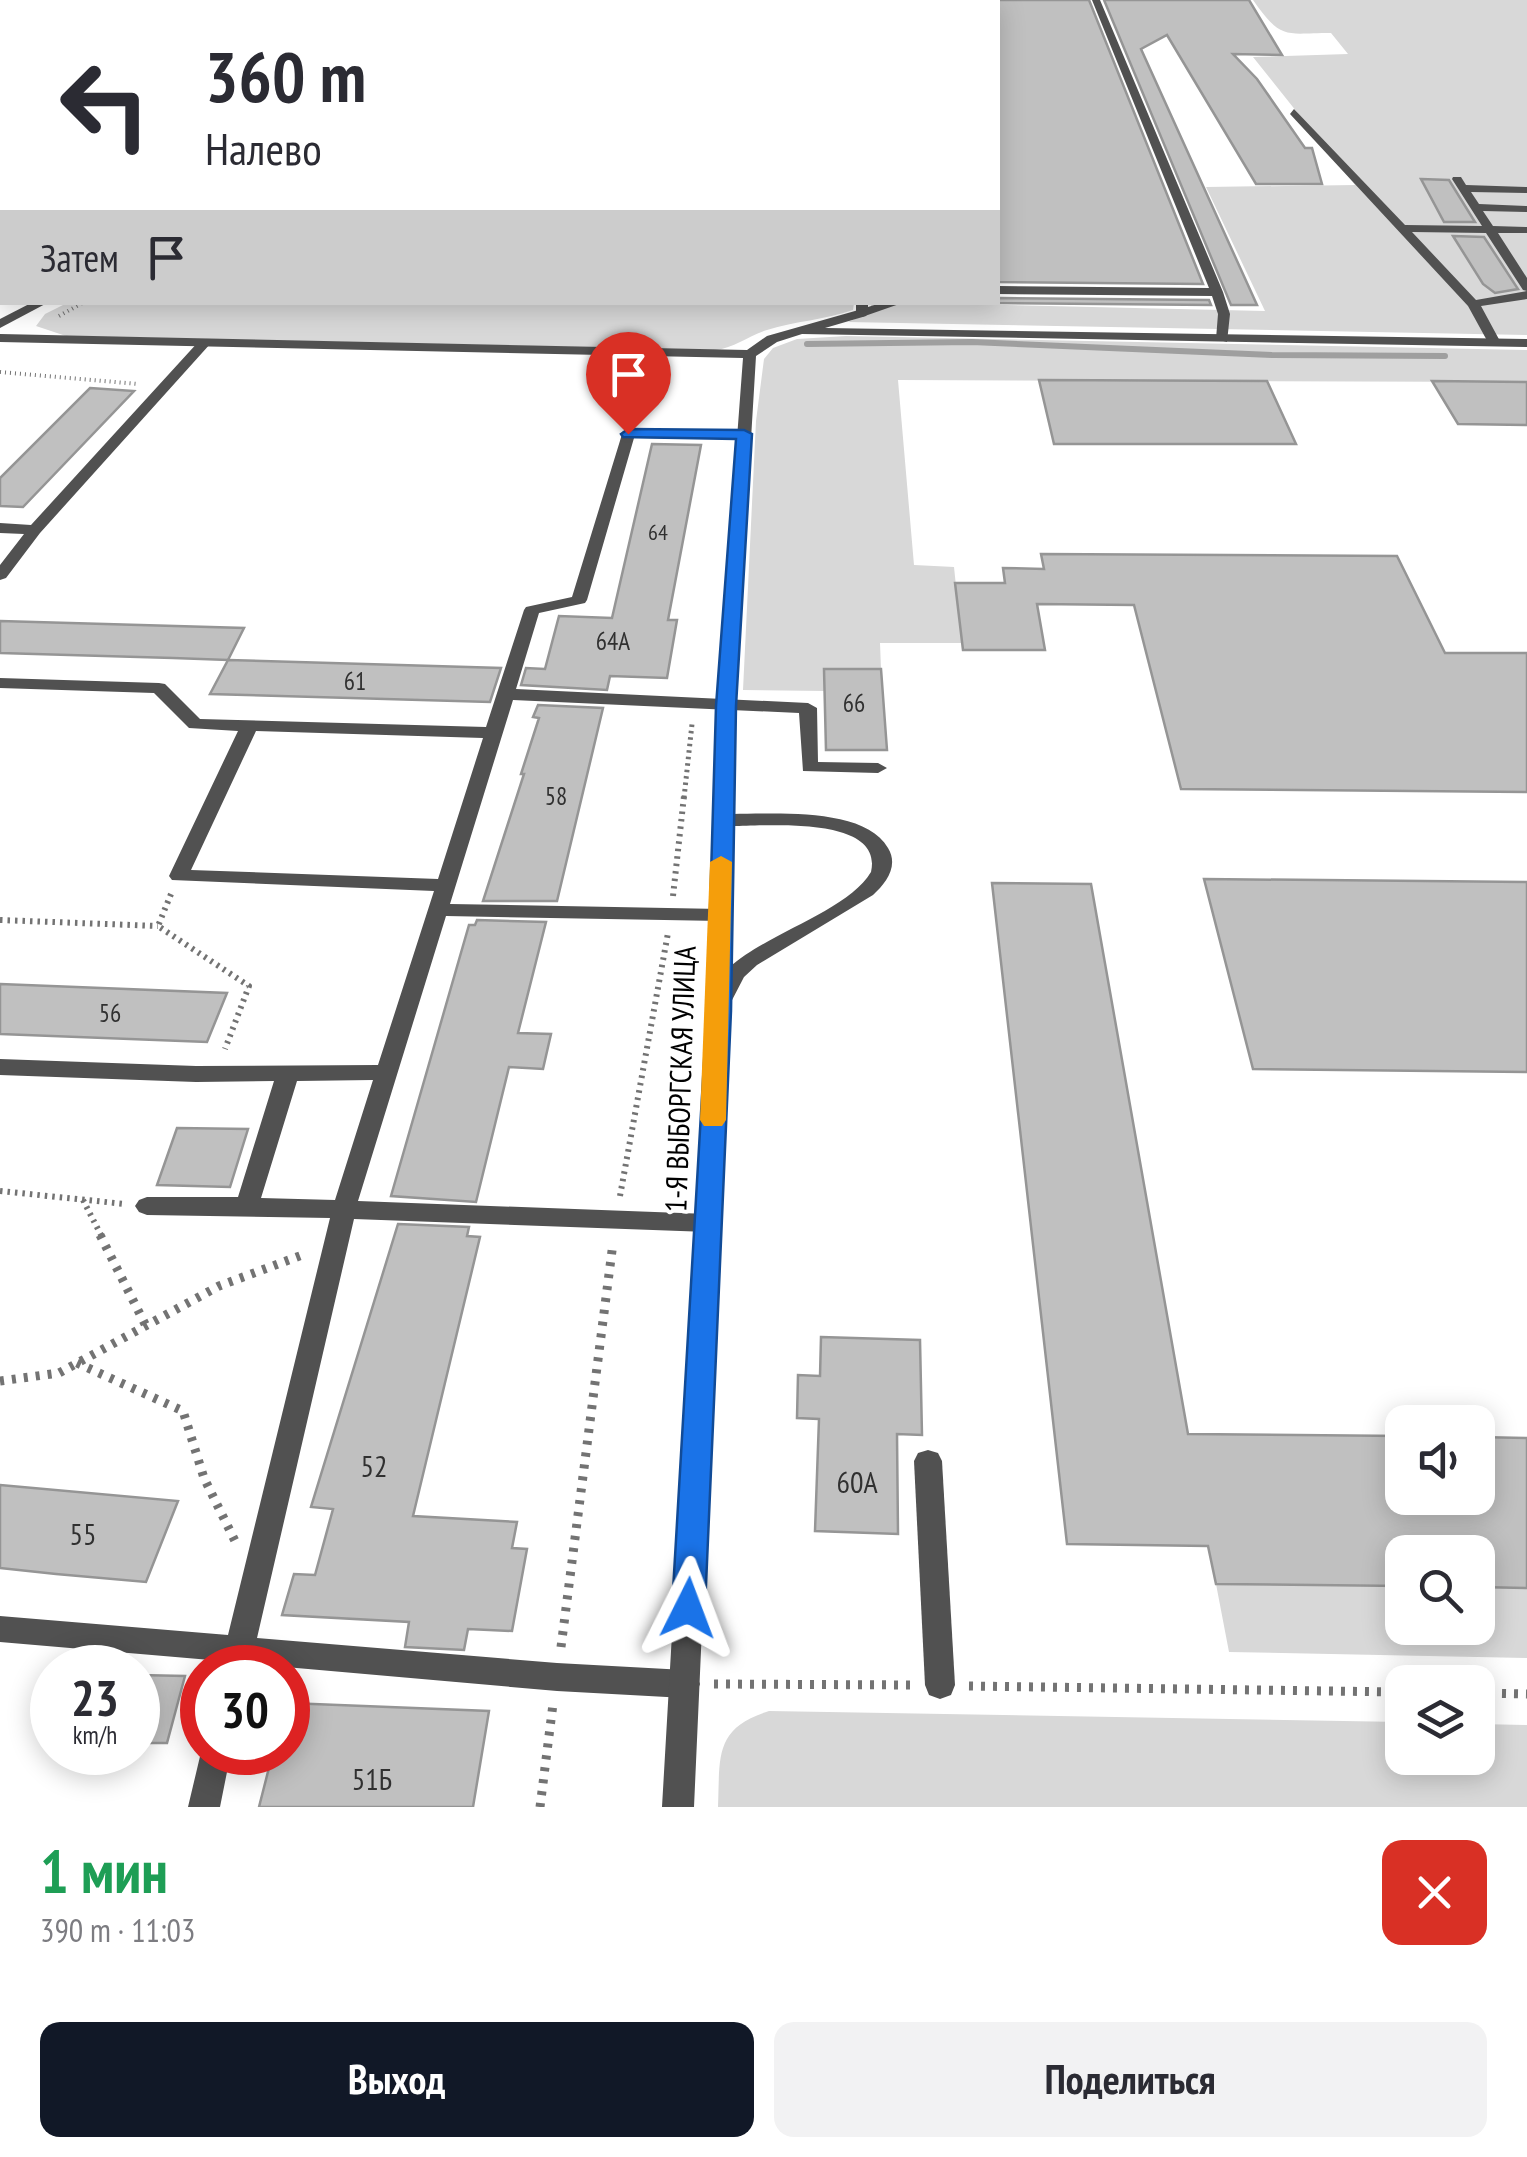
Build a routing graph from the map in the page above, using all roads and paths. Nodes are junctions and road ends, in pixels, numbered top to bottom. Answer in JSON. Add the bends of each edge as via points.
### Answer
{"nodes":[{"id":1,"x":1096,"y":0,"type":"edge"},
{"id":2,"x":1294,"y":112,"type":"dead end"},
{"id":3,"x":1527,"y":190,"type":"edge"},
{"id":4,"x":1476,"y":207,"type":"junction"},
{"id":5,"x":1527,"y":209,"type":"edge"},
{"id":6,"x":1402,"y":228,"type":"junction"},
{"id":7,"x":1490,"y":230,"type":"junction"},
{"id":8,"x":1527,"y":230,"type":"edge"},
{"id":9,"x":1504,"y":252,"type":"junction"},
{"id":10,"x":1527,"y":253,"type":"edge"},
{"id":11,"x":1525,"y":280,"type":"edge"},
{"id":12,"x":1000,"y":290,"type":"edge"},
{"id":13,"x":1217,"y":292,"type":"junction"},
{"id":14,"x":1527,"y":296,"type":"edge"},
{"id":15,"x":1473,"y":304,"type":"junction"},
{"id":16,"x":38,"y":305,"type":"edge"},
{"id":17,"x":862,"y":308,"type":"edge"},
{"id":18,"x":0,"y":324,"type":"edge"},
{"id":19,"x":804,"y":331,"type":"junction"},
{"id":20,"x":0,"y":338,"type":"edge"},
{"id":21,"x":1222,"y":338,"type":"junction"},
{"id":22,"x":206,"y":343,"type":"junction"},
{"id":23,"x":1495,"y":343,"type":"junction"},
{"id":24,"x":1527,"y":344,"type":"edge"},
{"id":25,"x":750,"y":354,"type":"junction"},
{"id":26,"x":0,"y":372,"type":"edge"},
{"id":27,"x":166,"y":386,"type":"junction"},
{"id":28,"x":744,"y":434,"type":"junction"},
{"id":29,"x":0,"y":528,"type":"edge"},
{"id":30,"x":35,"y":530,"type":"junction"},
{"id":31,"x":0,"y":575,"type":"edge"},
{"id":32,"x":0,"y":683,"type":"edge"},
{"id":33,"x":506,"y":694,"type":"junction"},
{"id":34,"x":694,"y":703,"type":"junction"},
{"id":35,"x":726,"y":706,"type":"junction"},
{"id":36,"x":250,"y":726,"type":"junction"},
{"id":37,"x":494,"y":734,"type":"junction"},
{"id":38,"x":878,"y":768,"type":"dead end"},
{"id":39,"x":722,"y":820,"type":"junction"},
{"id":40,"x":179,"y":876,"type":"junction"},
{"id":41,"x":446,"y":885,"type":"junction"},
{"id":42,"x":439,"y":910,"type":"junction"},
{"id":43,"x":671,"y":914,"type":"junction"},
{"id":44,"x":720,"y":915,"type":"junction"},
{"id":45,"x":0,"y":920,"type":"edge"},
{"id":46,"x":158,"y":926,"type":"junction"},
{"id":47,"x":719,"y":1011,"type":"junction"},
{"id":48,"x":0,"y":1066,"type":"edge"},
{"id":49,"x":288,"y":1072,"type":"junction"},
{"id":50,"x":387,"y":1072,"type":"junction"},
{"id":51,"x":215,"y":1074,"type":"junction"},
{"id":52,"x":0,"y":1192,"type":"edge"},
{"id":53,"x":83,"y":1200,"type":"junction"},
{"id":54,"x":146,"y":1206,"type":"joint"},
{"id":55,"x":247,"y":1206,"type":"junction"},
{"id":56,"x":344,"y":1209,"type":"junction"},
{"id":57,"x":616,"y":1219,"type":"junction"},
{"id":58,"x":708,"y":1223,"type":"junction"},
{"id":59,"x":336,"y":1243,"type":"junction"},
{"id":60,"x":146,"y":1326,"type":"junction"},
{"id":61,"x":77,"y":1363,"type":"junction"},
{"id":62,"x":0,"y":1380,"type":"edge"},
{"id":63,"x":928,"y":1460,"type":"dead end"},
{"id":64,"x":255,"y":1583,"type":"junction"},
{"id":65,"x":0,"y":1629,"type":"edge"},
{"id":66,"x":240,"y":1645,"type":"edge"},
{"id":67,"x":180,"y":1651,"type":"edge"},
{"id":68,"x":310,"y":1663,"type":"edge"},
{"id":69,"x":557,"y":1678,"type":"junction"},
{"id":70,"x":685,"y":1684,"type":"junction"},
{"id":71,"x":940,"y":1685,"type":"junction"},
{"id":72,"x":1385,"y":1692,"type":"edge"},
{"id":73,"x":1495,"y":1693,"type":"edge"},
{"id":74,"x":1527,"y":1694,"type":"edge"},
{"id":75,"x":211,"y":1775,"type":"edge"},
{"id":76,"x":204,"y":1807,"type":"edge"},
{"id":77,"x":540,"y":1807,"type":"edge"},
{"id":78,"x":678,"y":1807,"type":"edge"}],
"edges":[{"from":1,"to":13,"type":"street"},
{"from":2,"to":6,"type":"street"},
{"from":3,"to":4,"type":"street","via":[[1460,183]]},
{"from":4,"to":5,"type":"street"},
{"from":4,"to":7,"type":"street"},
{"from":6,"to":7,"type":"street"},
{"from":6,"to":15,"type":"street"},
{"from":7,"to":8,"type":"street"},
{"from":7,"to":9,"type":"street"},
{"from":9,"to":10,"type":"street"},
{"from":9,"to":11,"type":"street"},
{"from":12,"to":13,"type":"street"},
{"from":13,"to":21,"type":"street"},
{"from":14,"to":15,"type":"street"},
{"from":15,"to":23,"type":"street"},
{"from":16,"to":18,"type":"street"},
{"from":17,"to":19,"type":"street"},
{"from":19,"to":21,"type":"street"},
{"from":19,"to":25,"type":"street","via":[[762,343]]},
{"from":20,"to":22,"type":"street"},
{"from":21,"to":23,"type":"street"},
{"from":22,"to":25,"type":"street"},
{"from":22,"to":27,"type":"street"},
{"from":23,"to":24,"type":"street"},
{"from":25,"to":28,"type":"street","name":"1-Я ВЫБОРГСКАЯ УЛИЦА"},
{"from":26,"to":27,"type":"path"},
{"from":27,"to":30,"type":"street"},
{"from":28,"to":33,"type":"street","via":[[628,434],[579,600],[532,610]]},
{"from":28,"to":35,"type":"street","name":"1-Я ВЫБОРГСКАЯ УЛИЦА"},
{"from":29,"to":30,"type":"street"},
{"from":30,"to":31,"type":"street"},
{"from":32,"to":36,"type":"street","via":[[159,688],[195,724]]},
{"from":33,"to":34,"type":"street"},
{"from":33,"to":37,"type":"street"},
{"from":34,"to":35,"type":"street"},
{"from":34,"to":43,"type":"path"},
{"from":35,"to":38,"type":"street","via":[[808,708],[809,768]]},
{"from":35,"to":39,"type":"street","name":"1-Я ВЫБОРГСКАЯ УЛИЦА"},
{"from":36,"to":37,"type":"street"},
{"from":36,"to":40,"type":"street"},
{"from":37,"to":41,"type":"street"},
{"from":39,"to":44,"type":"street","name":"1-Я ВЫБОРГСКАЯ УЛИЦА"},
{"from":39,"to":47,"type":"street","via":[[845,826],[867,834],[883,858],[874,883],[750,960],[725,991]]},
{"from":40,"to":41,"type":"street"},
{"from":40,"to":46,"type":"path"},
{"from":41,"to":42,"type":"street"},
{"from":42,"to":43,"type":"street"},
{"from":42,"to":50,"type":"street"},
{"from":43,"to":44,"type":"street"},
{"from":43,"to":57,"type":"path"},
{"from":44,"to":47,"type":"street","name":"1-Я ВЫБОРГСКАЯ УЛИЦА"},
{"from":45,"to":46,"type":"path"},
{"from":46,"to":51,"type":"path","via":[[250,986]]},
{"from":47,"to":58,"type":"street","name":"1-Я ВЫБОРГСКАЯ УЛИЦА"},
{"from":48,"to":51,"type":"street"},
{"from":49,"to":50,"type":"street"},
{"from":49,"to":51,"type":"street"},
{"from":49,"to":55,"type":"street"},
{"from":50,"to":56,"type":"street"},
{"from":52,"to":53,"type":"path"},
{"from":53,"to":54,"type":"path"},
{"from":53,"to":60,"type":"path"},
{"from":54,"to":55,"type":"street"},
{"from":55,"to":56,"type":"street"},
{"from":56,"to":57,"type":"street"},
{"from":56,"to":59,"type":"street"},
{"from":57,"to":58,"type":"street"},
{"from":57,"to":69,"type":"path"},
{"from":58,"to":70,"type":"street","name":"1-Я ВЫБОРГСКАЯ УЛИЦА"},
{"from":59,"to":60,"type":"path","via":[[219,1286]]},
{"from":59,"to":64,"type":"street"},
{"from":60,"to":61,"type":"path"},
{"from":61,"to":62,"type":"path","via":[[59,1373]]},
{"from":61,"to":64,"type":"path","via":[[183,1411],[204,1478]]},
{"from":63,"to":71,"type":"street"},
{"from":64,"to":66,"type":"street"},
{"from":65,"to":67,"type":"street"},
{"from":68,"to":69,"type":"street"},
{"from":69,"to":70,"type":"street"},
{"from":69,"to":77,"type":"path"},
{"from":70,"to":71,"type":"path"},
{"from":70,"to":78,"type":"street","name":"1-Я ВЫБОРГСКАЯ УЛИЦА"},
{"from":71,"to":72,"type":"path"},
{"from":73,"to":74,"type":"path"},
{"from":75,"to":76,"type":"street"}]}
